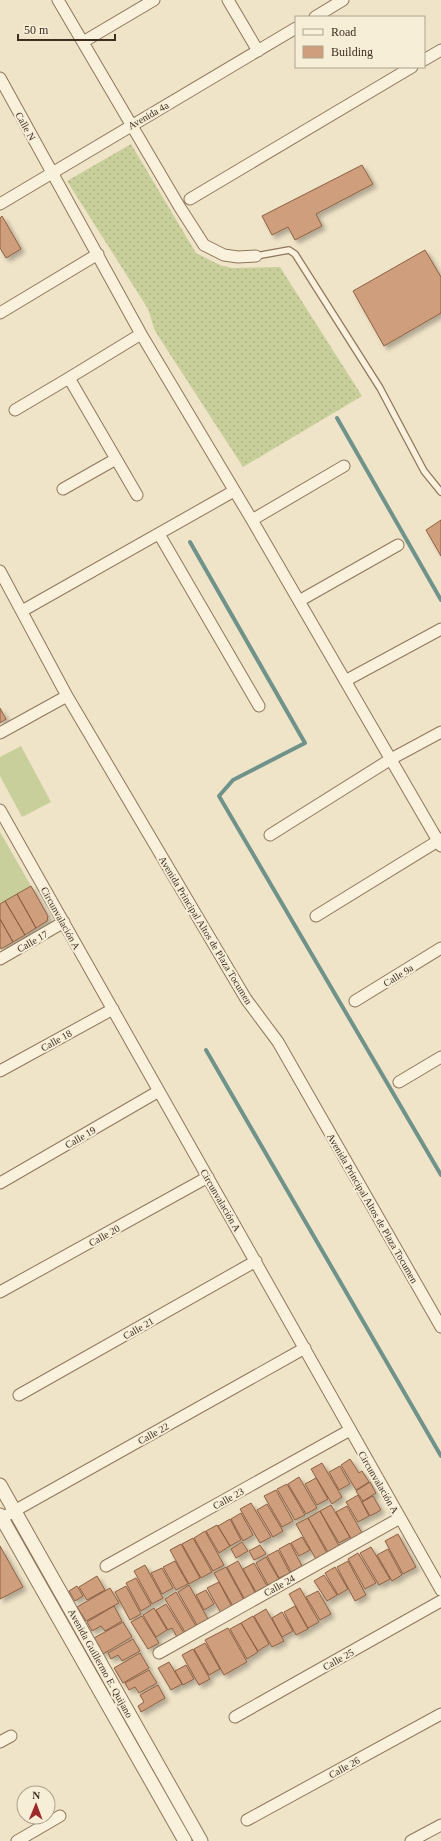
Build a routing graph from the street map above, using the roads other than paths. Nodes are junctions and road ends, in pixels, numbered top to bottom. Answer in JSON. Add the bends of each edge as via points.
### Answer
{"nodes":[{"id":1,"x":58,"y":0,"type":"edge"},
{"id":2,"x":154,"y":0,"type":"edge"},
{"id":3,"x":228,"y":0,"type":"edge"},
{"id":4,"x":343,"y":0,"type":"edge"},
{"id":5,"x":317,"y":16,"type":"edge"},
{"id":6,"x":295,"y":29,"type":"edge"},
{"id":7,"x":83,"y":42,"type":"junction"},
{"id":8,"x":441,"y":50,"type":"edge"},
{"id":9,"x":258,"y":51,"type":"junction"},
{"id":10,"x":425,"y":59,"type":"edge"},
{"id":11,"x":410,"y":68,"type":"edge"},
{"id":12,"x":0,"y":78,"type":"edge"},
{"id":13,"x":132,"y":124,"type":"junction"},
{"id":14,"x":51,"y":173,"type":"junction"},
{"id":15,"x":190,"y":199,"type":"dead end"},
{"id":16,"x":0,"y":204,"type":"edge"},
{"id":17,"x":98,"y":254,"type":"junction"},
{"id":18,"x":256,"y":256,"type":"joint"},
{"id":19,"x":0,"y":313,"type":"edge"},
{"id":20,"x":141,"y":334,"type":"junction"},
{"id":21,"x":69,"y":378,"type":"junction"},
{"id":22,"x":15,"y":410,"type":"dead end"},
{"id":23,"x":116,"y":459,"type":"junction"},
{"id":24,"x":344,"y":466,"type":"dead end"},
{"id":25,"x":63,"y":489,"type":"dead end"},
{"id":26,"x":234,"y":491,"type":"junction"},
{"id":27,"x":441,"y":492,"type":"edge"},
{"id":28,"x":137,"y":495,"type":"dead end"},
{"id":29,"x":252,"y":520,"type":"junction"},
{"id":30,"x":159,"y":534,"type":"junction"},
{"id":31,"x":398,"y":545,"type":"dead end"},
{"id":32,"x":0,"y":571,"type":"edge"},
{"id":33,"x":299,"y":601,"type":"junction"},
{"id":34,"x":22,"y":611,"type":"junction"},
{"id":35,"x":441,"y":629,"type":"edge"},
{"id":36,"x":345,"y":681,"type":"junction"},
{"id":37,"x":67,"y":696,"type":"junction"},
{"id":38,"x":258,"y":706,"type":"dead end"},
{"id":39,"x":441,"y":732,"type":"edge"},
{"id":40,"x":0,"y":733,"type":"edge"},
{"id":41,"x":391,"y":759,"type":"junction"},
{"id":42,"x":0,"y":810,"type":"edge"},
{"id":43,"x":270,"y":835,"type":"dead end"},
{"id":44,"x":440,"y":842,"type":"edge"},
{"id":45,"x":316,"y":916,"type":"dead end"},
{"id":46,"x":64,"y":922,"type":"junction"},
{"id":47,"x":441,"y":948,"type":"edge"},
{"id":48,"x":0,"y":959,"type":"edge"},
{"id":49,"x":355,"y":1001,"type":"dead end"},
{"id":50,"x":113,"y":1009,"type":"junction"},
{"id":51,"x":441,"y":1057,"type":"edge"},
{"id":52,"x":0,"y":1071,"type":"edge"},
{"id":53,"x":399,"y":1082,"type":"dead end"},
{"id":54,"x":159,"y":1091,"type":"junction"},
{"id":55,"x":208,"y":1177,"type":"junction"},
{"id":56,"x":0,"y":1183,"type":"edge"},
{"id":57,"x":256,"y":1261,"type":"junction"},
{"id":58,"x":0,"y":1292,"type":"edge"},
{"id":59,"x":441,"y":1328,"type":"edge"},
{"id":60,"x":305,"y":1348,"type":"junction"},
{"id":61,"x":19,"y":1395,"type":"dead end"},
{"id":62,"x":350,"y":1430,"type":"junction"},
{"id":63,"x":0,"y":1485,"type":"edge"},
{"id":64,"x":15,"y":1511,"type":"junction"},
{"id":65,"x":1,"y":1518,"type":"edge"},
{"id":66,"x":400,"y":1518,"type":"junction"},
{"id":67,"x":106,"y":1566,"type":"dead end"},
{"id":68,"x":441,"y":1590,"type":"edge"},
{"id":69,"x":441,"y":1601,"type":"edge"},
{"id":70,"x":159,"y":1653,"type":"dead end"},
{"id":71,"x":441,"y":1714,"type":"edge"},
{"id":72,"x":130,"y":1715,"type":"junction"},
{"id":73,"x":235,"y":1717,"type":"dead end"},
{"id":74,"x":117,"y":1722,"type":"junction"},
{"id":75,"x":11,"y":1736,"type":"dead end"},
{"id":76,"x":0,"y":1742,"type":"edge"},
{"id":77,"x":60,"y":1816,"type":"dead end"},
{"id":78,"x":247,"y":1820,"type":"dead end"},
{"id":79,"x":441,"y":1825,"type":"edge"},
{"id":80,"x":16,"y":1841,"type":"edge"},
{"id":81,"x":184,"y":1841,"type":"edge"},
{"id":82,"x":201,"y":1841,"type":"edge"},
{"id":83,"x":411,"y":1841,"type":"edge"}],
"edges":[{"from":1,"to":7,"type":"street"},
{"from":2,"to":7,"type":"street"},
{"from":3,"to":9,"type":"street"},
{"from":4,"to":5,"type":"street"},
{"from":6,"to":9,"type":"street","name":"Avenida 4a"},
{"from":7,"to":13,"type":"street"},
{"from":8,"to":10,"type":"street"},
{"from":9,"to":13,"type":"street","name":"Avenida 4a"},
{"from":11,"to":15,"type":"street"},
{"from":12,"to":14,"type":"street","name":"Calle N"},
{"from":13,"to":14,"type":"street","name":"Avenida 4a"},
{"from":13,"to":18,"type":"street","via":[[204,245],[224,255],[238,258]]},
{"from":14,"to":16,"type":"street","name":"Avenida 4a"},
{"from":14,"to":17,"type":"street","name":"Calle N"},
{"from":17,"to":19,"type":"street"},
{"from":17,"to":20,"type":"street","name":"Calle N"},
{"from":18,"to":27,"type":"lane","via":[[289,250],[295,254],[380,388],[424,471]]},
{"from":20,"to":21,"type":"street"},
{"from":20,"to":26,"type":"street","name":"Calle N"},
{"from":21,"to":22,"type":"street"},
{"from":21,"to":23,"type":"street"},
{"from":23,"to":25,"type":"street"},
{"from":23,"to":28,"type":"street"},
{"from":24,"to":29,"type":"street"},
{"from":26,"to":29,"type":"street","name":"Calle N"},
{"from":26,"to":30,"type":"street"},
{"from":29,"to":33,"type":"street","name":"Calle N"},
{"from":30,"to":34,"type":"street"},
{"from":30,"to":38,"type":"street"},
{"from":31,"to":33,"type":"street"},
{"from":32,"to":34,"type":"street","name":"Avenida Principal Altos de Plaza Tocumen"},
{"from":33,"to":36,"type":"street","name":"Calle N"},
{"from":34,"to":37,"type":"street","name":"Avenida Principal Altos de Plaza Tocumen"},
{"from":35,"to":36,"type":"street"},
{"from":36,"to":41,"type":"street","name":"Calle N"},
{"from":37,"to":40,"type":"street"},
{"from":37,"to":59,"type":"street","name":"Avenida Principal Altos de Plaza Tocumen","via":[[246,999],[278,1042]]},
{"from":39,"to":41,"type":"street"},
{"from":41,"to":43,"type":"street"},
{"from":41,"to":44,"type":"street","name":"Calle N"},
{"from":42,"to":46,"type":"street","name":"Circunvalación A"},
{"from":44,"to":45,"type":"street"},
{"from":46,"to":48,"type":"street","name":"Calle 17"},
{"from":46,"to":50,"type":"street","name":"Circunvalación A"},
{"from":47,"to":49,"type":"street","name":"Calle 9a"},
{"from":50,"to":52,"type":"street","name":"Calle 18"},
{"from":50,"to":54,"type":"street","name":"Circunvalación A"},
{"from":51,"to":53,"type":"street"},
{"from":54,"to":55,"type":"street","name":"Circunvalación A"},
{"from":54,"to":56,"type":"street","name":"Calle 19"},
{"from":55,"to":57,"type":"street","name":"Circunvalación A"},
{"from":55,"to":58,"type":"street","name":"Calle 20"},
{"from":57,"to":60,"type":"street","name":"Circunvalación A"},
{"from":57,"to":61,"type":"street","name":"Calle 21"},
{"from":60,"to":62,"type":"street","name":"Circunvalación A"},
{"from":60,"to":64,"type":"street","name":"Calle 22"},
{"from":62,"to":66,"type":"street","name":"Circunvalación A"},
{"from":62,"to":67,"type":"street","name":"Calle 23"},
{"from":63,"to":64,"type":"street","name":"Avenida Guillermo E. Quijano"},
{"from":64,"to":65,"type":"street","name":"Calle 22"},
{"from":64,"to":72,"type":"street","name":"Avenida Guillermo E. Quijano"},
{"from":65,"to":74,"type":"street","name":"Avenida Guillermo E. Quijano"},
{"from":66,"to":68,"type":"street","name":"Circunvalación A"},
{"from":66,"to":70,"type":"street","name":"Calle 24"},
{"from":69,"to":73,"type":"street","name":"Calle 25"},
{"from":71,"to":78,"type":"street","name":"Calle 26"},
{"from":72,"to":74,"type":"street"},
{"from":72,"to":82,"type":"street","name":"Avenida Guillermo E. Quijano"},
{"from":74,"to":81,"type":"street","name":"Avenida Guillermo E. Quijano"},
{"from":75,"to":76,"type":"street"},
{"from":77,"to":80,"type":"street"},
{"from":79,"to":83,"type":"street"}]}
